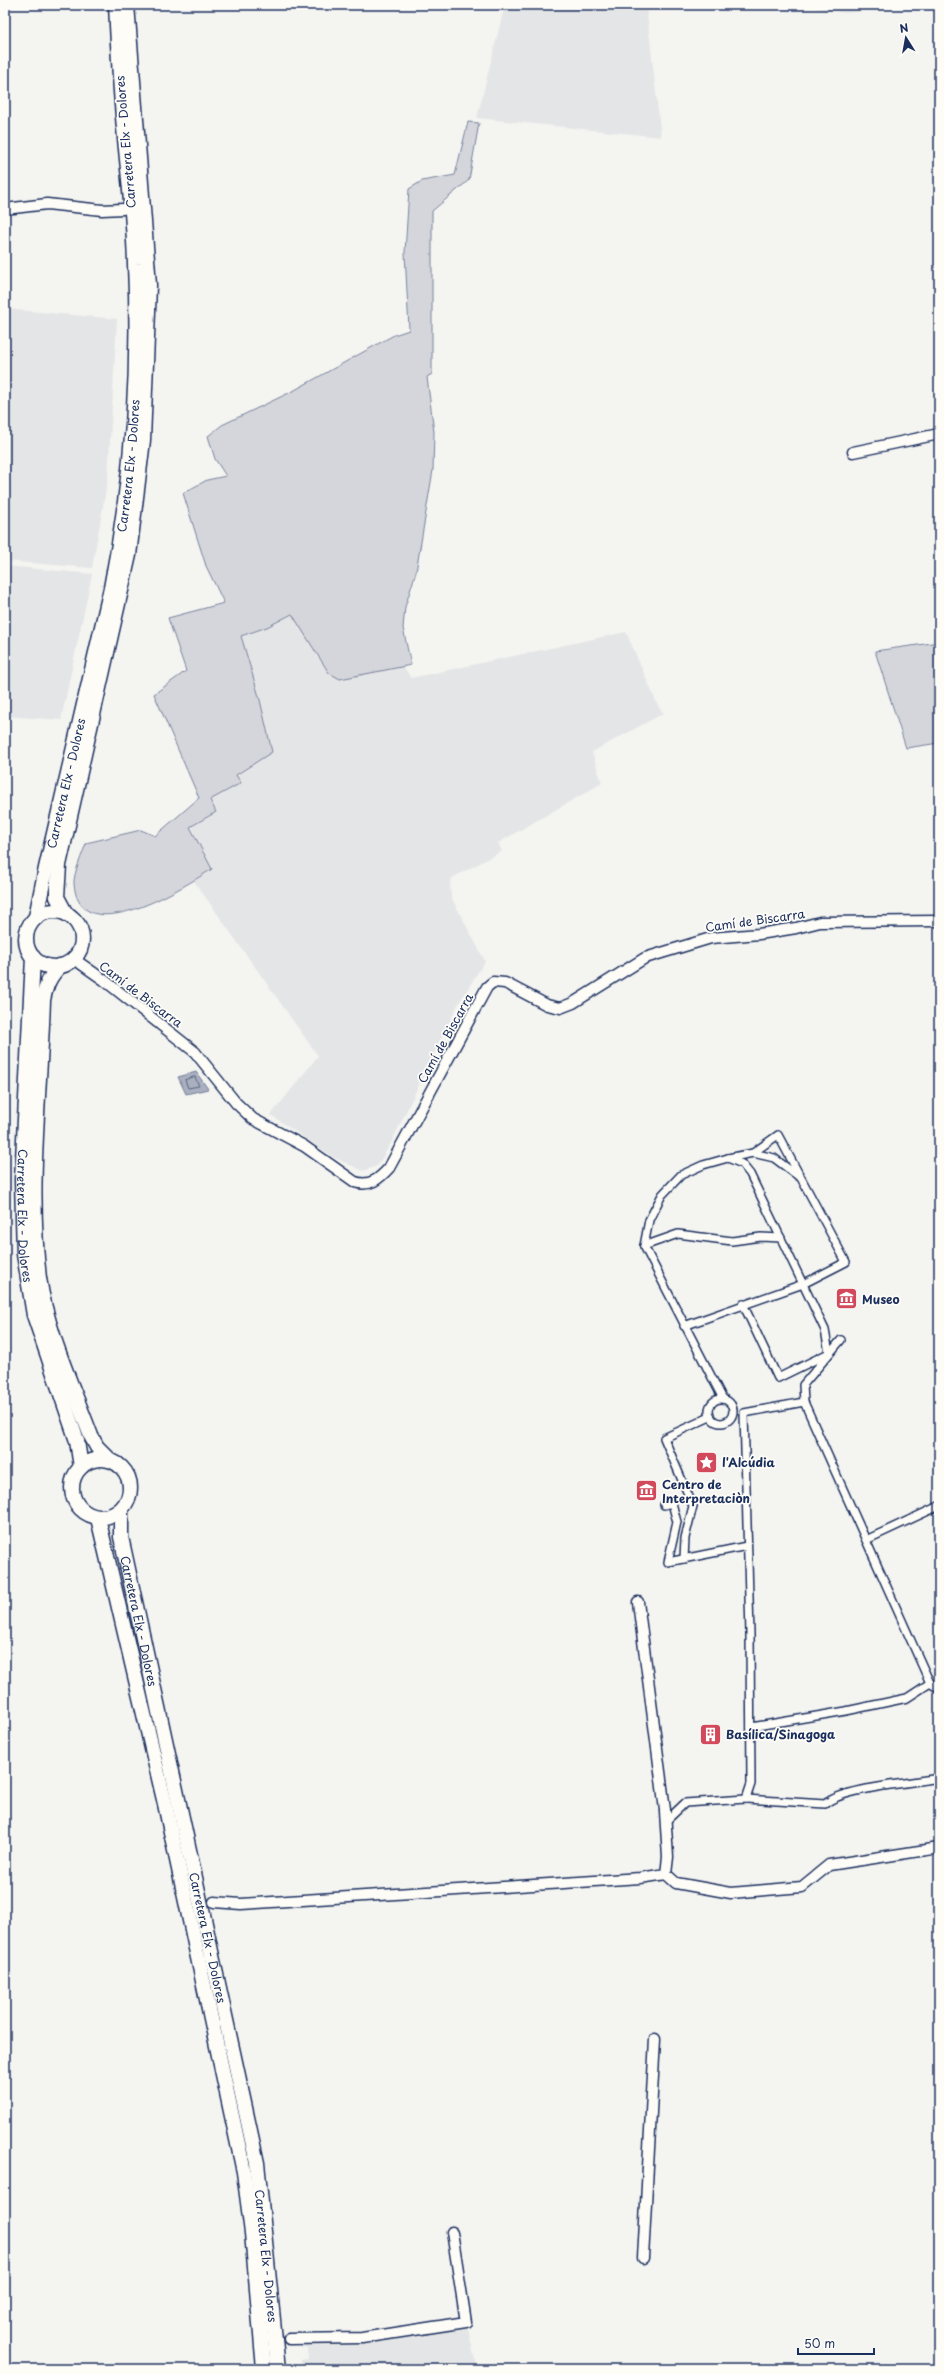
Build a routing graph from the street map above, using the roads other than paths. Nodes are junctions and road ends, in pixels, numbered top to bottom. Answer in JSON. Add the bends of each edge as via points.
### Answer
{"nodes":[{"id":1,"x":116,"y":5,"type":"edge"},
{"id":2,"x":127,"y":5,"type":"edge"},
{"id":3,"x":5,"y":209,"type":"edge"},
{"id":4,"x":123,"y":209,"type":"dead end"},
{"id":5,"x":939,"y":434,"type":"edge"},
{"id":6,"x":853,"y":452,"type":"dead end"},
{"id":7,"x":64,"y":912,"type":"junction"},
{"id":8,"x":36,"y":917,"type":"junction"},
{"id":9,"x":939,"y":921,"type":"edge"},
{"id":10,"x":33,"y":957,"type":"junction"},
{"id":11,"x":74,"y":959,"type":"junction"},
{"id":12,"x":60,"y":966,"type":"junction"},
{"id":13,"x":753,"y":1153,"type":"junction"},
{"id":14,"x":728,"y":1158,"type":"junction"},
{"id":15,"x":802,"y":1179,"type":"junction"},
{"id":16,"x":781,"y":1238,"type":"junction"},
{"id":17,"x":644,"y":1246,"type":"junction"},
{"id":18,"x":803,"y":1284,"type":"junction"},
{"id":19,"x":743,"y":1304,"type":"junction"},
{"id":20,"x":684,"y":1326,"type":"junction"},
{"id":21,"x":841,"y":1340,"type":"dead end"},
{"id":22,"x":829,"y":1353,"type":"junction"},
{"id":23,"x":723,"y":1399,"type":"junction"},
{"id":24,"x":804,"y":1402,"type":"junction"},
{"id":25,"x":744,"y":1412,"type":"junction"},
{"id":26,"x":733,"y":1414,"type":"junction"},
{"id":27,"x":710,"y":1417,"type":"junction"},
{"id":28,"x":110,"y":1460,"type":"junction"},
{"id":29,"x":81,"y":1467,"type":"junction"},
{"id":30,"x":664,"y":1505,"type":"dead end"},
{"id":31,"x":939,"y":1506,"type":"edge"},
{"id":32,"x":121,"y":1510,"type":"junction"},
{"id":33,"x":98,"y":1518,"type":"junction"},
{"id":34,"x":866,"y":1540,"type":"junction"},
{"id":35,"x":747,"y":1546,"type":"junction"},
{"id":36,"x":684,"y":1559,"type":"junction"},
{"id":37,"x":638,"y":1602,"type":"dead end"},
{"id":38,"x":930,"y":1683,"type":"junction"},
{"id":39,"x":939,"y":1689,"type":"edge"},
{"id":40,"x":751,"y":1727,"type":"junction"},
{"id":41,"x":939,"y":1778,"type":"edge"},
{"id":42,"x":746,"y":1799,"type":"junction"},
{"id":43,"x":665,"y":1815,"type":"junction"},
{"id":44,"x":939,"y":1848,"type":"edge"},
{"id":45,"x":666,"y":1874,"type":"junction"},
{"id":46,"x":214,"y":1902,"type":"dead end"},
{"id":47,"x":655,"y":2040,"type":"dead end"},
{"id":48,"x":452,"y":2232,"type":"dead end"},
{"id":49,"x":643,"y":2258,"type":"dead end"},
{"id":50,"x":290,"y":2339,"type":"dead end"},
{"id":51,"x":264,"y":2369,"type":"edge"},
{"id":52,"x":278,"y":2369,"type":"edge"}],
"edges":[{"from":1,"to":8,"type":"main road","name":"Carretera Elx - Dolores","via":[[135,262],[136,334],[129,466],[120,544],[111,588]]},
{"from":2,"to":7,"type":"main road","name":"Carretera Elx - Dolores","via":[[149,285],[143,440],[129,555],[59,864],[57,897]]},
{"from":3,"to":4,"type":"street","via":[[47,204],[102,210]]},
{"from":5,"to":6,"type":"street"},
{"from":7,"to":8,"type":"main road","via":[[47,912]]},
{"from":7,"to":11,"type":"main road","via":[[73,917],[81,930],[82,946]]},
{"from":8,"to":10,"type":"main road","via":[[30,924],[26,941]]},
{"from":9,"to":11,"type":"street","name":"Camí de Biscarra","via":[[820,922],[759,934],[711,938],[645,958],[573,1003],[560,1008],[547,1005],[505,983],[493,982],[487,988],[389,1168],[377,1180],[364,1184],[355,1182],[304,1146],[253,1119],[236,1103],[195,1052]]},
{"from":10,"to":12,"type":"main road","via":[[45,965]]},
{"from":10,"to":29,"type":"main road","name":"Carretera Elx - Dolores","via":[[22,1186],[24,1254],[34,1315],[77,1441]]},
{"from":11,"to":12,"type":"main road"},
{"from":12,"to":28,"type":"main road","name":"Carretera Elx - Dolores","via":[[51,975],[43,1000],[35,1199],[40,1278],[48,1317],[91,1436],[97,1447]]},
{"from":13,"to":14,"type":"street"},
{"from":13,"to":15,"type":"street","via":[[774,1158]]},
{"from":13,"to":15,"type":"street","via":[[778,1135]]},
{"from":14,"to":16,"type":"street","via":[[742,1164],[750,1174]]},
{"from":14,"to":17,"type":"street","via":[[681,1175],[662,1195],[652,1214]]},
{"from":15,"to":18,"type":"street","via":[[846,1262]]},
{"from":16,"to":17,"type":"street","via":[[761,1237],[732,1242],[678,1234]]},
{"from":16,"to":18,"type":"street"},
{"from":17,"to":20,"type":"street"},
{"from":18,"to":19,"type":"street"},
{"from":18,"to":22,"type":"street","via":[[825,1330]]},
{"from":19,"to":20,"type":"street"},
{"from":19,"to":22,"type":"street","via":[[778,1378]]},
{"from":20,"to":23,"type":"street"},
{"from":21,"to":22,"type":"street"},
{"from":22,"to":24,"type":"street","via":[[802,1385]]},
{"from":23,"to":26,"type":"street","via":[[732,1406]]},
{"from":23,"to":27,"type":"street","via":[[715,1400],[710,1406]]},
{"from":24,"to":25,"type":"street"},
{"from":24,"to":34,"type":"street"},
{"from":25,"to":26,"type":"street"},
{"from":25,"to":35,"type":"street"},
{"from":26,"to":27,"type":"street","via":[[724,1423],[716,1423]]},
{"from":27,"to":36,"type":"street","via":[[664,1438],[672,1462],[693,1506],[685,1538]]},
{"from":28,"to":29,"type":"main road","via":[[92,1460]]},
{"from":28,"to":32,"type":"main road","via":[[121,1467],[129,1480],[129,1497]]},
{"from":29,"to":33,"type":"main road","via":[[72,1482],[72,1498],[83,1512]]},
{"from":30,"to":36,"type":"street","via":[[672,1503],[677,1522],[668,1562]]},
{"from":31,"to":34,"type":"street"},
{"from":32,"to":33,"type":"main road","via":[[110,1516]]},
{"from":32,"to":52,"type":"main road","name":"Carretera Elx - Dolores","via":[[121,1537],[257,2164]]},
{"from":33,"to":51,"type":"main road","name":"Carretera Elx - Dolores","via":[[163,1796],[244,2172]]},
{"from":34,"to":38,"type":"street"},
{"from":35,"to":36,"type":"street"},
{"from":35,"to":40,"type":"street"},
{"from":37,"to":43,"type":"street"},
{"from":38,"to":39,"type":"street"},
{"from":38,"to":40,"type":"street","via":[[907,1698]]},
{"from":40,"to":42,"type":"street","via":[[751,1784]]},
{"from":41,"to":42,"type":"street","via":[[852,1793],[832,1798],[825,1804]]},
{"from":42,"to":43,"type":"street","via":[[685,1803]]},
{"from":43,"to":45,"type":"street","via":[[668,1857]]},
{"from":44,"to":45,"type":"street","via":[[829,1865],[802,1887],[731,1893],[676,1883]]},
{"from":45,"to":46,"type":"street","via":[[456,1891],[241,1904]]},
{"from":47,"to":49,"type":"street"},
{"from":48,"to":50,"type":"street","via":[[466,2322],[362,2338]]}]}
